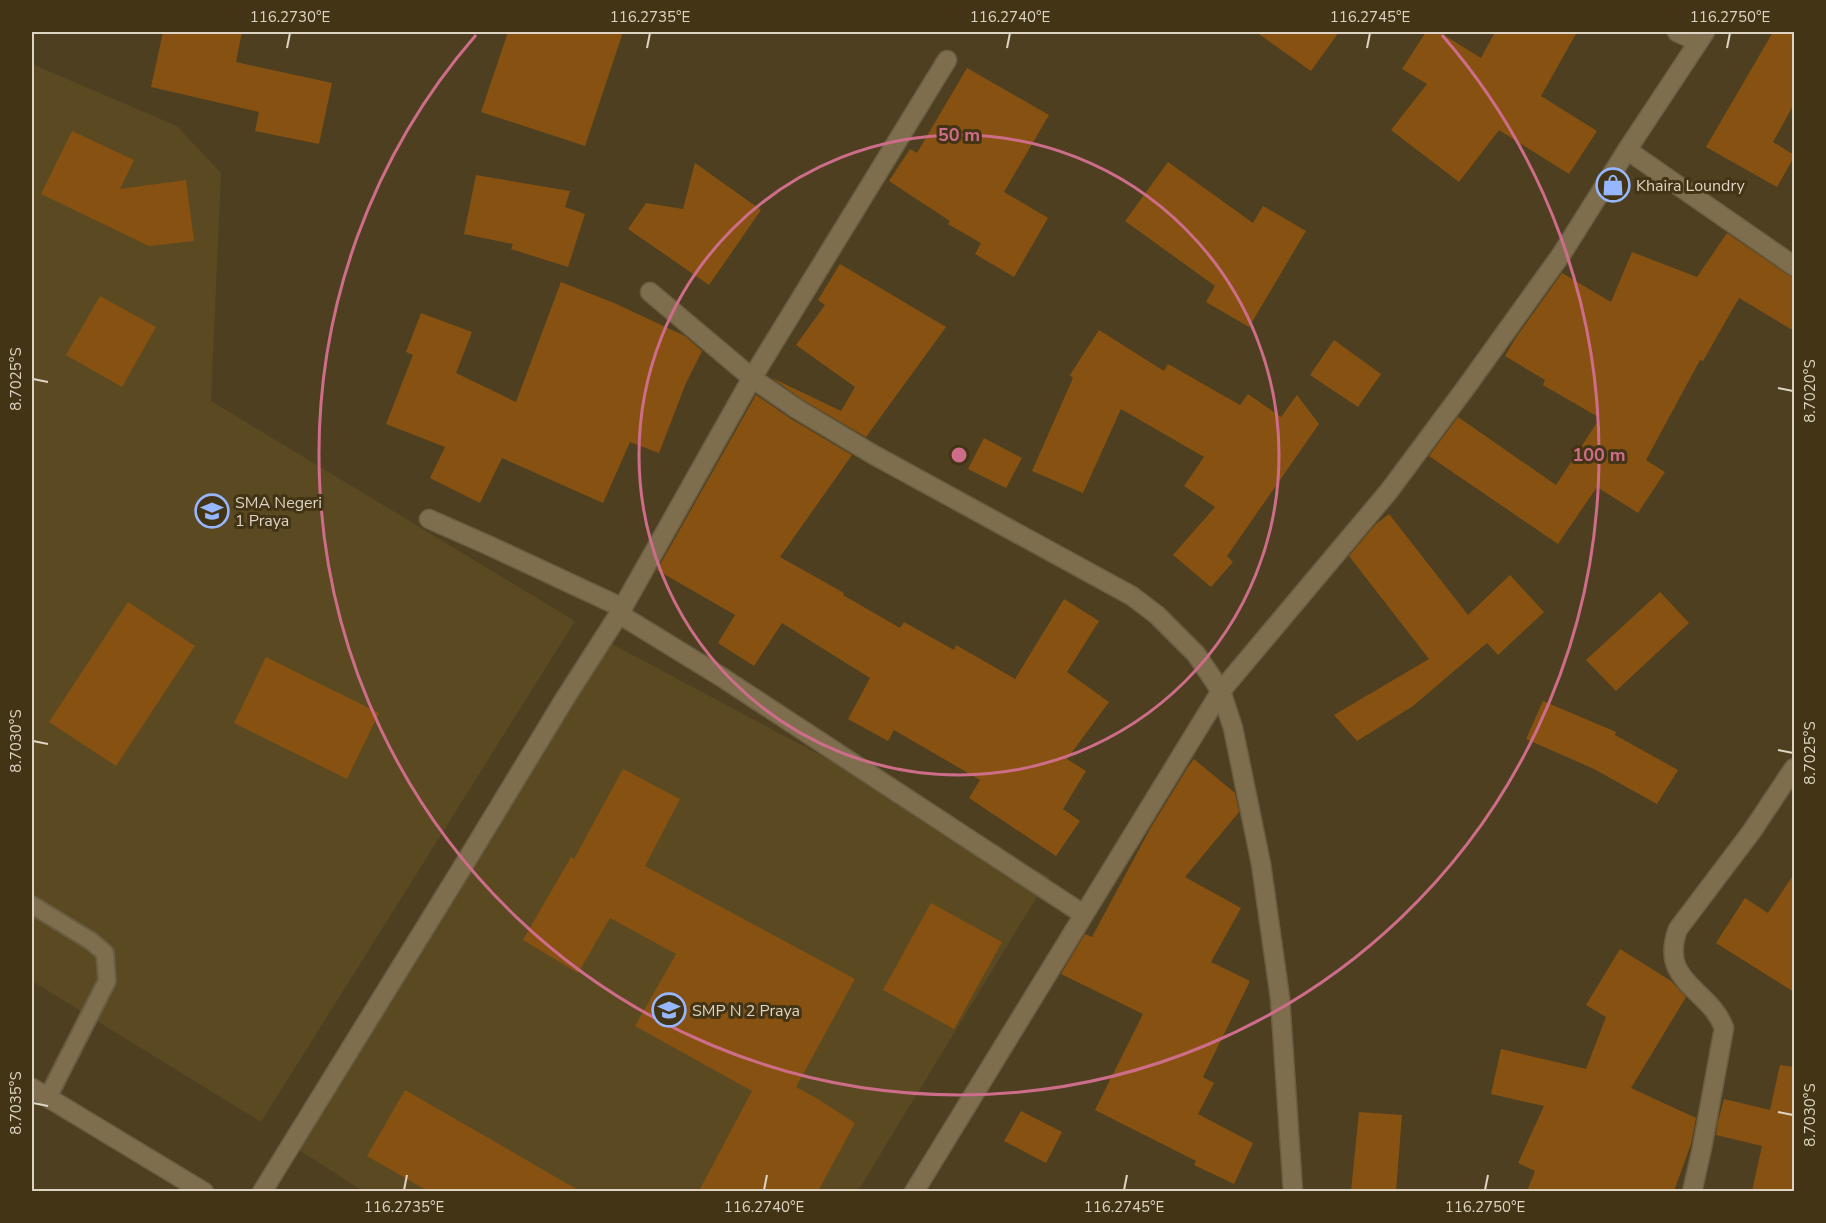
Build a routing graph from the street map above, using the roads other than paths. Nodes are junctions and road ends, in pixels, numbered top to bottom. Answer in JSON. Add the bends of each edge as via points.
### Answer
{"nodes":[{"id":1,"x":1677,"y":32,"type":"edge"},
{"id":2,"x":1702,"y":37,"type":"edge"},
{"id":3,"x":947,"y":60,"type":"dead end"},
{"id":4,"x":1627,"y":150,"type":"junction"},
{"id":5,"x":1794,"y":266,"type":"edge"},
{"id":6,"x":650,"y":292,"type":"dead end"},
{"id":7,"x":752,"y":378,"type":"junction"},
{"id":8,"x":429,"y":519,"type":"dead end"},
{"id":9,"x":621,"y":611,"type":"junction"},
{"id":10,"x":1221,"y":691,"type":"junction"},
{"id":11,"x":1794,"y":768,"type":"edge"},
{"id":12,"x":32,"y":905,"type":"edge"},
{"id":13,"x":1083,"y":914,"type":"junction"},
{"id":14,"x":32,"y":1088,"type":"edge"},
{"id":15,"x":48,"y":1097,"type":"junction"},
{"id":16,"x":202,"y":1191,"type":"edge"},
{"id":17,"x":262,"y":1191,"type":"edge"},
{"id":18,"x":914,"y":1191,"type":"edge"},
{"id":19,"x":1293,"y":1191,"type":"edge"},
{"id":20,"x":1692,"y":1191,"type":"edge"}],
"edges":[{"from":1,"to":2,"type":"street"},
{"from":2,"to":4,"type":"street"},
{"from":3,"to":7,"type":"street"},
{"from":4,"to":5,"type":"street"},
{"from":4,"to":10,"type":"street","via":[[1561,255],[1389,491]]},
{"from":6,"to":7,"type":"street"},
{"from":7,"to":9,"type":"street"},
{"from":7,"to":10,"type":"street","via":[[874,455],[1132,596],[1178,634]]},
{"from":8,"to":9,"type":"street"},
{"from":9,"to":13,"type":"street"},
{"from":9,"to":17,"type":"street"},
{"from":10,"to":13,"type":"street"},
{"from":10,"to":19,"type":"street","via":[[1233,728],[1264,885],[1280,998]]},
{"from":11,"to":20,"type":"street","via":[[1675,938],[1673,948],[1681,975],[1711,1006],[1724,1028]]},
{"from":12,"to":15,"type":"lane","via":[[105,953],[107,981]]},
{"from":13,"to":18,"type":"street"},
{"from":14,"to":15,"type":"street"},
{"from":15,"to":16,"type":"street"}]}
